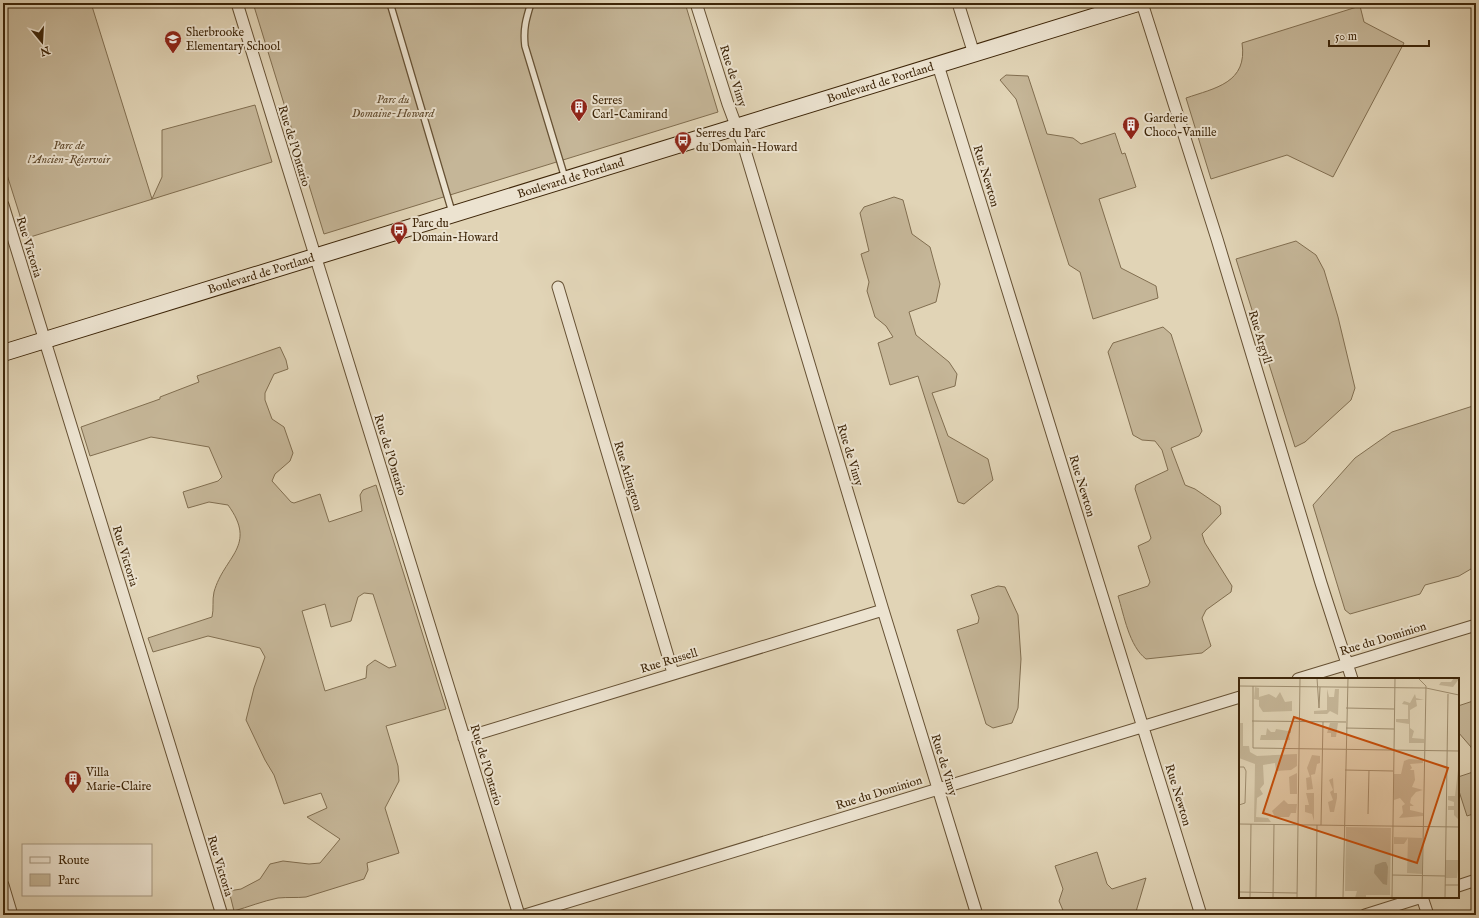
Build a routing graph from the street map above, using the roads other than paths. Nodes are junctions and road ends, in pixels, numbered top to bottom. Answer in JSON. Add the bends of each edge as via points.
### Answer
{"nodes":[{"id":1,"x":237,"y":3,"type":"edge"},
{"id":2,"x":390,"y":3,"type":"edge"},
{"id":3,"x":531,"y":3,"type":"edge"},
{"id":4,"x":696,"y":3,"type":"edge"},
{"id":5,"x":958,"y":3,"type":"edge"},
{"id":6,"x":1138,"y":3,"type":"edge"},
{"id":7,"x":1142,"y":3,"type":"edge"},
{"id":8,"x":974,"y":54,"type":"junction"},
{"id":9,"x":938,"y":65,"type":"junction"},
{"id":10,"x":736,"y":127,"type":"junction"},
{"id":11,"x":566,"y":180,"type":"junction"},
{"id":12,"x":3,"y":205,"type":"edge"},
{"id":13,"x":452,"y":215,"type":"junction"},
{"id":14,"x":315,"y":257,"type":"junction"},
{"id":15,"x":558,"y":287,"type":"dead end"},
{"id":16,"x":44,"y":340,"type":"junction"},
{"id":17,"x":3,"y":353,"type":"edge"},
{"id":18,"x":882,"y":610,"type":"junction"},
{"id":19,"x":1476,"y":625,"type":"edge"},
{"id":20,"x":1348,"y":664,"type":"junction"},
{"id":21,"x":673,"y":673,"type":"junction"},
{"id":22,"x":1301,"y":678,"type":"edge"},
{"id":23,"x":1352,"y":678,"type":"edge"},
{"id":24,"x":1239,"y":697,"type":"edge"},
{"id":25,"x":1143,"y":726,"type":"junction"},
{"id":26,"x":464,"y":738,"type":"junction"},
{"id":27,"x":938,"y":788,"type":"junction"},
{"id":28,"x":1476,"y":880,"type":"edge"},
{"id":29,"x":3,"y":885,"type":"edge"},
{"id":30,"x":1459,"y":886,"type":"edge"},
{"id":31,"x":1419,"y":898,"type":"edge"},
{"id":32,"x":1422,"y":898,"type":"edge"},
{"id":33,"x":12,"y":915,"type":"edge"},
{"id":34,"x":222,"y":915,"type":"edge"},
{"id":35,"x":519,"y":915,"type":"edge"},
{"id":36,"x":525,"y":915,"type":"edge"},
{"id":37,"x":977,"y":915,"type":"edge"},
{"id":38,"x":1201,"y":915,"type":"edge"},
{"id":39,"x":1365,"y":915,"type":"edge"},
{"id":40,"x":1428,"y":915,"type":"edge"}],
"edges":[{"from":1,"to":14,"type":"street","name":"Rue de l'Ontario"},
{"from":2,"to":13,"type":"lane"},
{"from":3,"to":11,"type":"lane","via":[[525,22],[525,46]]},
{"from":4,"to":10,"type":"street","name":"Rue de Vimy"},
{"from":5,"to":8,"type":"street"},
{"from":6,"to":8,"type":"main road","name":"Boulevard de Portland"},
{"from":7,"to":20,"type":"street","name":"Rue Argyll"},
{"from":8,"to":9,"type":"main road","name":"Boulevard de Portland"},
{"from":9,"to":10,"type":"main road","name":"Boulevard de Portland"},
{"from":9,"to":25,"type":"street","name":"Rue Newton"},
{"from":10,"to":11,"type":"main road","name":"Boulevard de Portland"},
{"from":10,"to":18,"type":"street","name":"Rue de Vimy"},
{"from":11,"to":13,"type":"main road","name":"Boulevard de Portland"},
{"from":12,"to":16,"type":"street","name":"Rue Victoria"},
{"from":13,"to":14,"type":"main road","name":"Boulevard de Portland"},
{"from":14,"to":16,"type":"main road","name":"Boulevard de Portland"},
{"from":14,"to":26,"type":"street","name":"Rue de l'Ontario"},
{"from":15,"to":21,"type":"street","name":"Rue Arlington"},
{"from":16,"to":17,"type":"main road","name":"Boulevard de Portland"},
{"from":16,"to":34,"type":"street","name":"Rue Victoria"},
{"from":18,"to":21,"type":"street","name":"Rue Russell"},
{"from":18,"to":27,"type":"street","name":"Rue de Vimy"},
{"from":19,"to":20,"type":"street","name":"Rue du Dominion"},
{"from":20,"to":22,"type":"street","name":"Rue du Dominion"},
{"from":20,"to":23,"type":"street","name":"Rue Argyll"},
{"from":21,"to":26,"type":"street","name":"Rue Russell"},
{"from":24,"to":25,"type":"street","name":"Rue du Dominion"},
{"from":25,"to":27,"type":"street","name":"Rue du Dominion"},
{"from":25,"to":38,"type":"street","name":"Rue Newton"},
{"from":26,"to":35,"type":"street","name":"Rue de l'Ontario"},
{"from":27,"to":36,"type":"street","name":"Rue du Dominion"},
{"from":27,"to":37,"type":"street","name":"Rue de Vimy"},
{"from":28,"to":30,"type":"street"},
{"from":29,"to":33,"type":"street"},
{"from":31,"to":39,"type":"street"},
{"from":32,"to":40,"type":"street"}]}
